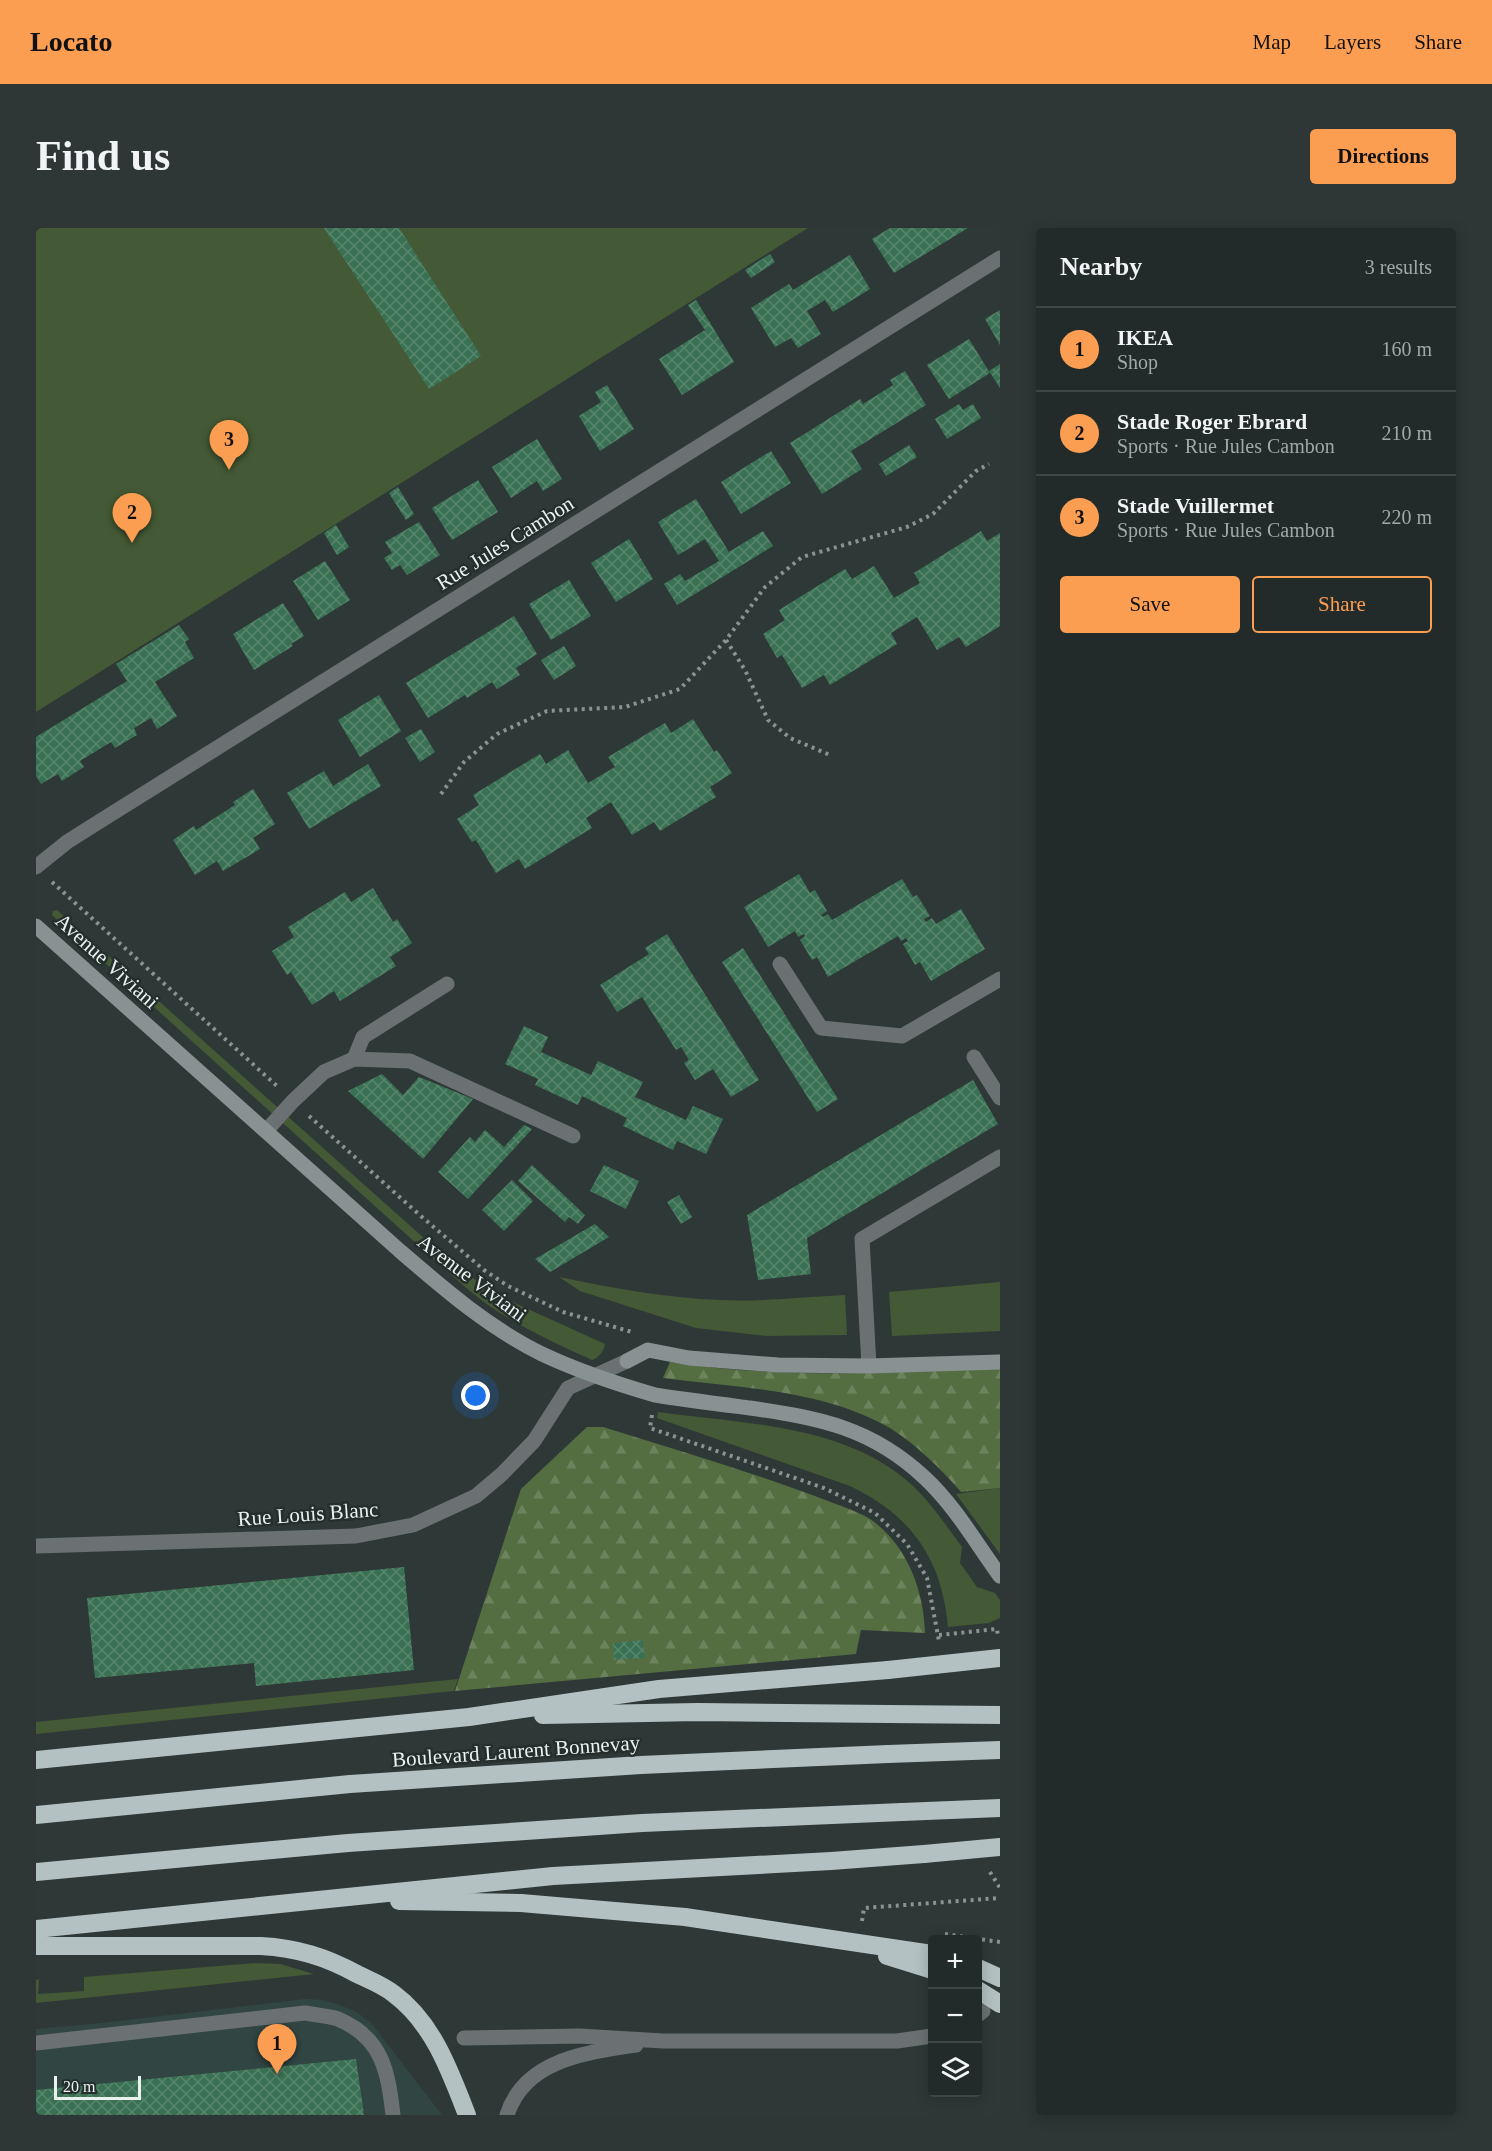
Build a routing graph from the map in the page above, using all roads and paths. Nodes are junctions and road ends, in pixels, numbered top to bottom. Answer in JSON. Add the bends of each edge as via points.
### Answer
{"nodes":[{"id":1,"x":1000,"y":258,"type":"edge"},
{"id":2,"x":989,"y":464,"type":"dead end"},
{"id":3,"x":726,"y":640,"type":"junction"},
{"id":4,"x":830,"y":755,"type":"dead end"},
{"id":5,"x":441,"y":794,"type":"dead end"},
{"id":6,"x":36,"y":868,"type":"edge"},
{"id":7,"x":36,"y":926,"type":"edge"},
{"id":8,"x":780,"y":964,"type":"dead end"},
{"id":9,"x":1000,"y":979,"type":"edge"},
{"id":10,"x":447,"y":984,"type":"dead end"},
{"id":11,"x":974,"y":1057,"type":"dead end"},
{"id":12,"x":354,"y":1059,"type":"junction"},
{"id":13,"x":1000,"y":1098,"type":"edge"},
{"id":14,"x":293,"y":1101,"type":"junction"},
{"id":15,"x":266,"y":1131,"type":"junction"},
{"id":16,"x":573,"y":1136,"type":"dead end"},
{"id":17,"x":1000,"y":1157,"type":"edge"},
{"id":18,"x":639,"y":1335,"type":"dead end"},
{"id":19,"x":1000,"y":1362,"type":"edge"},
{"id":20,"x":869,"y":1366,"type":"junction"},
{"id":21,"x":594,"y":1376,"type":"junction"},
{"id":22,"x":650,"y":1428,"type":"dead end"},
{"id":23,"x":36,"y":1546,"type":"edge"},
{"id":24,"x":1000,"y":1576,"type":"edge"},
{"id":25,"x":935,"y":1613,"type":"dead end"},
{"id":26,"x":997,"y":1629,"type":"dead end"},
{"id":27,"x":939,"y":1635,"type":"dead end"},
{"id":28,"x":1000,"y":1658,"type":"edge"},
{"id":29,"x":1000,"y":1715,"type":"edge"},
{"id":30,"x":469,"y":1717,"type":"junction"},
{"id":31,"x":1000,"y":1750,"type":"edge"},
{"id":32,"x":36,"y":1760,"type":"edge"},
{"id":33,"x":1000,"y":1808,"type":"edge"},
{"id":34,"x":36,"y":1815,"type":"edge"},
{"id":35,"x":1000,"y":1847,"type":"edge"},
{"id":36,"x":36,"y":1872,"type":"edge"},
{"id":37,"x":1000,"y":1898,"type":"edge"},
{"id":38,"x":325,"y":1900,"type":"junction"},
{"id":39,"x":862,"y":1923,"type":"dead end"},
{"id":40,"x":36,"y":1929,"type":"edge"},
{"id":41,"x":942,"y":1934,"type":"dead end"},
{"id":42,"x":837,"y":1940,"type":"junction"},
{"id":43,"x":1000,"y":1942,"type":"edge"},
{"id":44,"x":36,"y":1946,"type":"edge"},
{"id":45,"x":928,"y":1953,"type":"edge"},
{"id":46,"x":928,"y":1968,"type":"edge"},
{"id":47,"x":982,"y":1970,"type":"edge"},
{"id":48,"x":1000,"y":1978,"type":"edge"},
{"id":49,"x":982,"y":1993,"type":"edge"},
{"id":50,"x":1000,"y":2004,"type":"edge"},
{"id":51,"x":928,"y":2037,"type":"edge"},
{"id":52,"x":464,"y":2038,"type":"dead end"},
{"id":53,"x":663,"y":2041,"type":"junction"},
{"id":54,"x":36,"y":2043,"type":"edge"},
{"id":55,"x":393,"y":2115,"type":"edge"},
{"id":56,"x":467,"y":2115,"type":"edge"},
{"id":57,"x":507,"y":2115,"type":"edge"}],
"edges":[{"from":1,"to":6,"type":"street","name":"Rue Jules Cambon","via":[[89,828]]},
{"from":2,"to":3,"type":"path","via":[[976,471],[933,514],[907,527],[802,557],[765,586]]},
{"from":3,"to":4,"type":"path","via":[[768,720],[790,738]]},
{"from":3,"to":5,"type":"path","via":[[680,689],[625,707],[547,711],[497,734],[464,762]]},
{"from":6,"to":14,"type":"path","name":"Avenue Viviani"},
{"from":7,"to":15,"type":"street","name":"Avenue Viviani"},
{"from":8,"to":9,"type":"street","via":[[821,1028],[902,1036]]},
{"from":10,"to":12,"type":"street","via":[[363,1037]]},
{"from":11,"to":13,"type":"street"},
{"from":12,"to":14,"type":"street","via":[[324,1072]]},
{"from":12,"to":16,"type":"street","via":[[410,1061]]},
{"from":14,"to":15,"type":"street"},
{"from":14,"to":18,"type":"path","name":"Avenue Viviani","via":[[484,1270],[563,1312]]},
{"from":15,"to":21,"type":"street","name":"Avenue Viviani","via":[[442,1288],[541,1353]]},
{"from":17,"to":20,"type":"street","via":[[862,1239]]},
{"from":19,"to":20,"type":"street"},
{"from":20,"to":21,"type":"street","name":"Rue Louis Blanc","via":[[778,1365],[689,1358],[648,1350]]},
{"from":21,"to":23,"type":"street","name":"Rue Louis Blanc","via":[[568,1388],[534,1441],[476,1496],[413,1525],[356,1536]]},
{"from":21,"to":24,"type":"street","name":"Avenue Viviani","via":[[655,1395],[823,1420],[867,1437],[926,1479]]},
{"from":22,"to":25,"type":"path","via":[[824,1488],[875,1513],[907,1544],[917,1560],[927,1578]]},
{"from":26,"to":27,"type":"path"},
{"from":28,"to":30,"type":"highway","bridge":true,"via":[[659,1689]]},
{"from":29,"to":30,"type":"highway","bridge":true,"via":[[698,1712]]},
{"from":30,"to":32,"type":"highway"},
{"from":31,"to":34,"type":"highway","name":"Boulevard Laurent Bonnevay","bridge":true,"via":[[640,1765],[350,1784]]},
{"from":33,"to":36,"type":"highway","bridge":true,"via":[[642,1823],[348,1843]]},
{"from":35,"to":38,"type":"highway","bridge":true,"via":[[831,1861],[553,1876]]},
{"from":37,"to":39,"type":"path","via":[[864,1908]]},
{"from":38,"to":40,"type":"highway"},
{"from":38,"to":42,"type":"highway","via":[[521,1903],[686,1917]]},
{"from":41,"to":43,"type":"path"},
{"from":42,"to":45,"type":"highway"},
{"from":42,"to":46,"type":"highway"},
{"from":44,"to":56,"type":"highway","via":[[261,1946],[311,1953],[335,1962],[394,1993],[417,2017],[446,2061]]},
{"from":47,"to":48,"type":"highway"},
{"from":49,"to":50,"type":"highway"},
{"from":51,"to":53,"type":"street","via":[[897,2041]]},
{"from":52,"to":53,"type":"street","via":[[579,2036]]},
{"from":53,"to":57,"type":"street","via":[[596,2052],[540,2071],[511,2101]]},
{"from":54,"to":55,"type":"street","via":[[306,2013],[338,2019],[364,2036],[380,2054],[389,2081]]}]}
